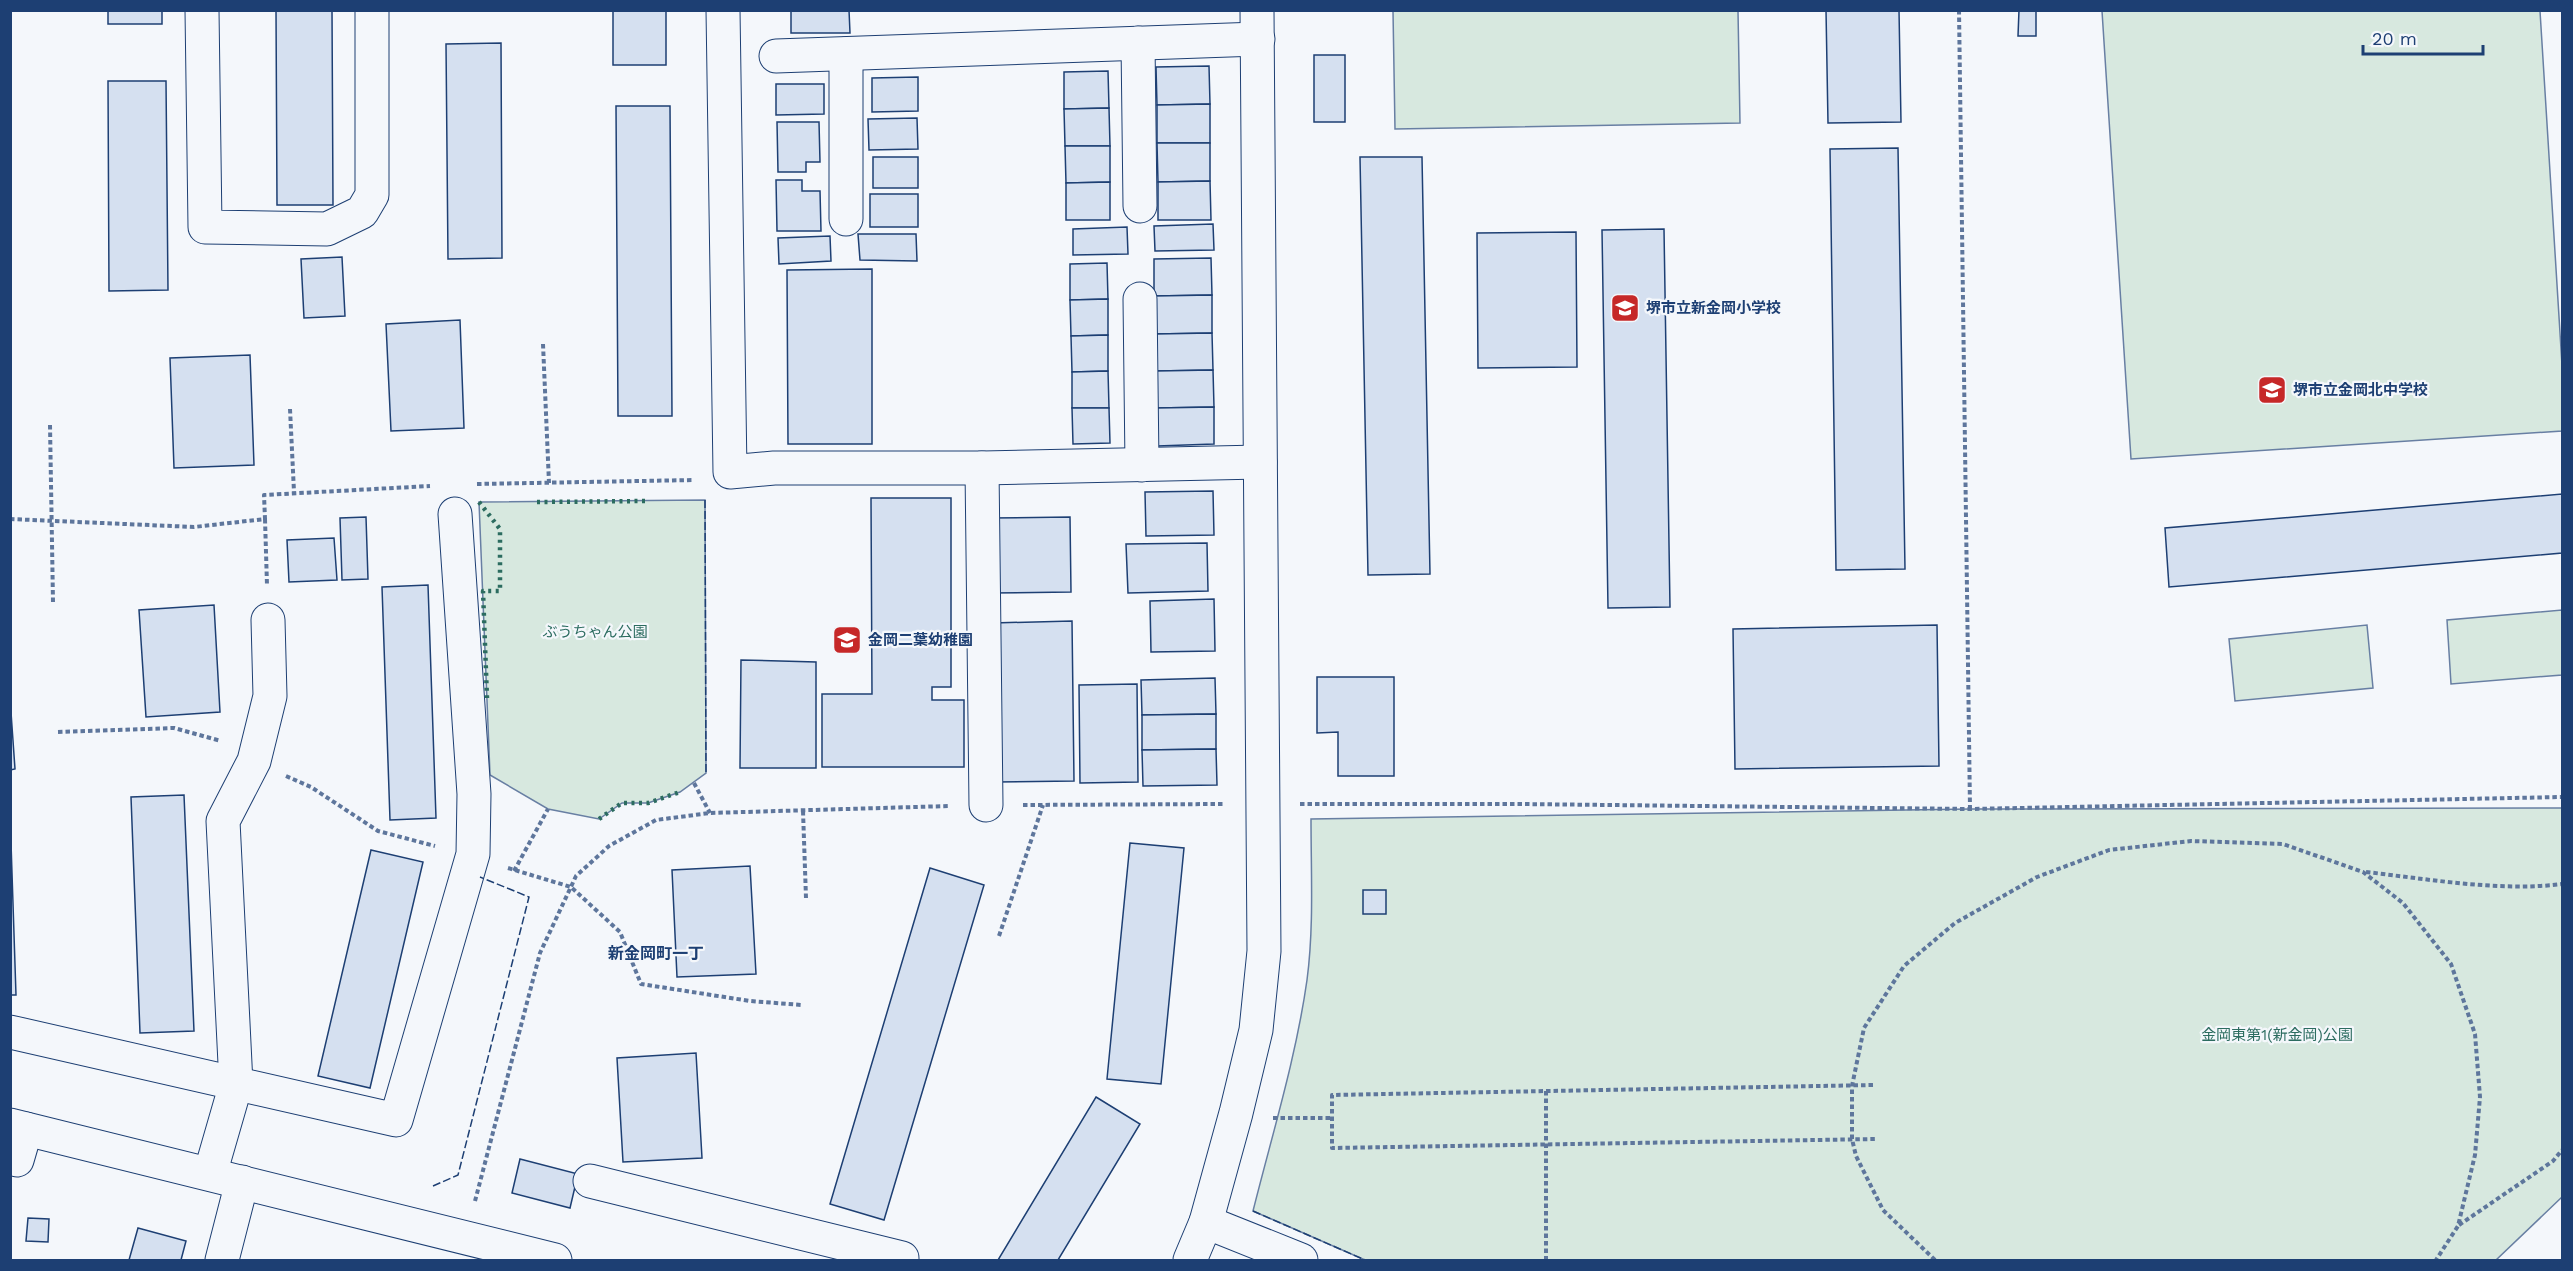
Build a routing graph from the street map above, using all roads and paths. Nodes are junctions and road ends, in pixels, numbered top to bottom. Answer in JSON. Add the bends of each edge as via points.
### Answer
{"nodes":[{"id":1,"x":202,"y":10,"type":"edge"},
{"id":2,"x":372,"y":10,"type":"edge"},
{"id":3,"x":723,"y":10,"type":"edge"},
{"id":4,"x":1959,"y":10,"type":"edge"},
{"id":5,"x":1257,"y":25,"type":"edge"},
{"id":6,"x":1138,"y":43,"type":"junction"},
{"id":7,"x":846,"y":54,"type":"junction"},
{"id":8,"x":776,"y":56,"type":"dead end"},
{"id":9,"x":1140,"y":206,"type":"dead end"},
{"id":10,"x":846,"y":219,"type":"dead end"},
{"id":11,"x":1140,"y":299,"type":"dead end"},
{"id":12,"x":543,"y":344,"type":"dead end"},
{"id":13,"x":290,"y":409,"type":"dead end"},
{"id":14,"x":50,"y":425,"type":"dead end"},
{"id":15,"x":1260,"y":462,"type":"junction"},
{"id":16,"x":1142,"y":465,"type":"junction"},
{"id":17,"x":982,"y":468,"type":"junction"},
{"id":18,"x":730,"y":472,"type":"junction"},
{"id":19,"x":549,"y":483,"type":"junction"},
{"id":20,"x":431,"y":486,"type":"dead end"},
{"id":21,"x":294,"y":492,"type":"junction"},
{"id":22,"x":460,"y":500,"type":"joint"},
{"id":23,"x":10,"y":519,"type":"edge"},
{"id":24,"x":265,"y":519,"type":"junction"},
{"id":25,"x":50,"y":520,"type":"junction"},
{"id":26,"x":53,"y":602,"type":"dead end"},
{"id":27,"x":268,"y":620,"type":"joint"},
{"id":28,"x":694,"y":783,"type":"dead end"},
{"id":29,"x":2562,"y":797,"type":"edge"},
{"id":30,"x":1235,"y":804,"type":"dead end"},
{"id":31,"x":1299,"y":804,"type":"dead end"},
{"id":32,"x":986,"y":805,"type":"junction"},
{"id":33,"x":1043,"y":805,"type":"junction"},
{"id":34,"x":548,"y":810,"type":"dead end"},
{"id":35,"x":1970,"y":810,"type":"junction"},
{"id":36,"x":803,"y":811,"type":"junction"},
{"id":37,"x":710,"y":813,"type":"junction"},
{"id":38,"x":514,"y":871,"type":"dead end"},
{"id":39,"x":2363,"y":872,"type":"junction"},
{"id":40,"x":2562,"y":884,"type":"edge"},
{"id":41,"x":806,"y":898,"type":"dead end"},
{"id":42,"x":999,"y":936,"type":"dead end"},
{"id":43,"x":10,"y":1032,"type":"edge"},
{"id":44,"x":236,"y":1084,"type":"junction"},
{"id":45,"x":1873,"y":1085,"type":"dead end"},
{"id":46,"x":1851,"y":1086,"type":"junction"},
{"id":47,"x":1546,"y":1091,"type":"junction"},
{"id":48,"x":1264,"y":1117,"type":"dead end"},
{"id":49,"x":1332,"y":1118,"type":"junction"},
{"id":50,"x":18,"y":1127,"type":"edge"},
{"id":51,"x":1851,"y":1139,"type":"junction"},
{"id":52,"x":1875,"y":1139,"type":"dead end"},
{"id":53,"x":1547,"y":1144,"type":"junction"},
{"id":54,"x":2562,"y":1150,"type":"edge"},
{"id":55,"x":17,"y":1160,"type":"dead end"},
{"id":56,"x":210,"y":1174,"type":"junction"},
{"id":57,"x":590,"y":1181,"type":"dead end"},
{"id":58,"x":242,"y":1182,"type":"junction"},
{"id":59,"x":473,"y":1209,"type":"dead end"},
{"id":60,"x":1206,"y":1222,"type":"junction"},
{"id":61,"x":2458,"y":1226,"type":"junction"},
{"id":62,"x":222,"y":1260,"type":"edge"},
{"id":63,"x":555,"y":1260,"type":"edge"},
{"id":64,"x":902,"y":1260,"type":"edge"},
{"id":65,"x":1190,"y":1260,"type":"edge"},
{"id":66,"x":1301,"y":1260,"type":"edge"},
{"id":67,"x":1546,"y":1260,"type":"edge"},
{"id":68,"x":1935,"y":1260,"type":"edge"},
{"id":69,"x":2436,"y":1260,"type":"edge"}],
"edges":[{"from":1,"to":2,"type":"street","via":[[205,227],[282,230],[327,229],[362,212],[372,195]]},
{"from":3,"to":18,"type":"street"},
{"from":4,"to":35,"type":"path"},
{"from":5,"to":6,"type":"street"},
{"from":5,"to":15,"type":"street"},
{"from":6,"to":7,"type":"street"},
{"from":6,"to":9,"type":"street"},
{"from":7,"to":8,"type":"street"},
{"from":7,"to":10,"type":"street"},
{"from":11,"to":16,"type":"street"},
{"from":12,"to":19,"type":"path"},
{"from":13,"to":21,"type":"path"},
{"from":14,"to":25,"type":"path"},
{"from":15,"to":16,"type":"street"},
{"from":15,"to":60,"type":"street","via":[[1264,951],[1256,1030]]},
{"from":16,"to":17,"type":"street"},
{"from":17,"to":18,"type":"street","via":[[774,468]]},
{"from":17,"to":32,"type":"street"},
{"from":18,"to":19,"type":"path","via":[[700,480]]},
{"from":19,"to":22,"type":"path"},
{"from":20,"to":21,"type":"path"},
{"from":21,"to":24,"type":"path","via":[[264,495]]},
{"from":22,"to":44,"type":"street","via":[[474,794],[473,854],[396,1120]]},
{"from":23,"to":25,"type":"path"},
{"from":24,"to":25,"type":"path","via":[[194,527]]},
{"from":24,"to":27,"type":"path"},
{"from":25,"to":26,"type":"path"},
{"from":27,"to":44,"type":"street","via":[[270,696],[254,761],[223,820]]},
{"from":28,"to":37,"type":"path"},
{"from":29,"to":35,"type":"path"},
{"from":30,"to":33,"type":"path"},
{"from":31,"to":35,"type":"path"},
{"from":32,"to":33,"type":"path"},
{"from":32,"to":36,"type":"path"},
{"from":33,"to":42,"type":"path"},
{"from":34,"to":38,"type":"path"},
{"from":36,"to":37,"type":"path"},
{"from":36,"to":41,"type":"path"},
{"from":37,"to":59,"type":"path","via":[[656,820],[609,846],[576,876],[540,953]]},
{"from":39,"to":40,"type":"path","via":[[2463,883]]},
{"from":39,"to":46,"type":"path","via":[[2283,844],[2192,841],[2109,850],[2037,877],[1955,923],[1904,966],[1863,1028]]},
{"from":39,"to":61,"type":"path","via":[[2403,903],[2451,964],[2475,1034],[2480,1097],[2476,1144]]},
{"from":43,"to":44,"type":"street"},
{"from":44,"to":56,"type":"street"},
{"from":45,"to":46,"type":"path"},
{"from":46,"to":47,"type":"path"},
{"from":46,"to":51,"type":"path"},
{"from":47,"to":49,"type":"path","via":[[1332,1095]]},
{"from":47,"to":53,"type":"path"},
{"from":48,"to":49,"type":"path"},
{"from":49,"to":53,"type":"path","via":[[1332,1148]]},
{"from":50,"to":55,"type":"street"},
{"from":50,"to":56,"type":"street"},
{"from":51,"to":52,"type":"path"},
{"from":51,"to":53,"type":"path"},
{"from":51,"to":68,"type":"path","via":[[1883,1210]]},
{"from":53,"to":67,"type":"path"},
{"from":54,"to":61,"type":"path","via":[[2553,1161]]},
{"from":56,"to":58,"type":"street"},
{"from":57,"to":64,"type":"street"},
{"from":58,"to":62,"type":"street"},
{"from":58,"to":63,"type":"street"},
{"from":60,"to":65,"type":"street"},
{"from":60,"to":66,"type":"street"},
{"from":61,"to":69,"type":"path"}]}
